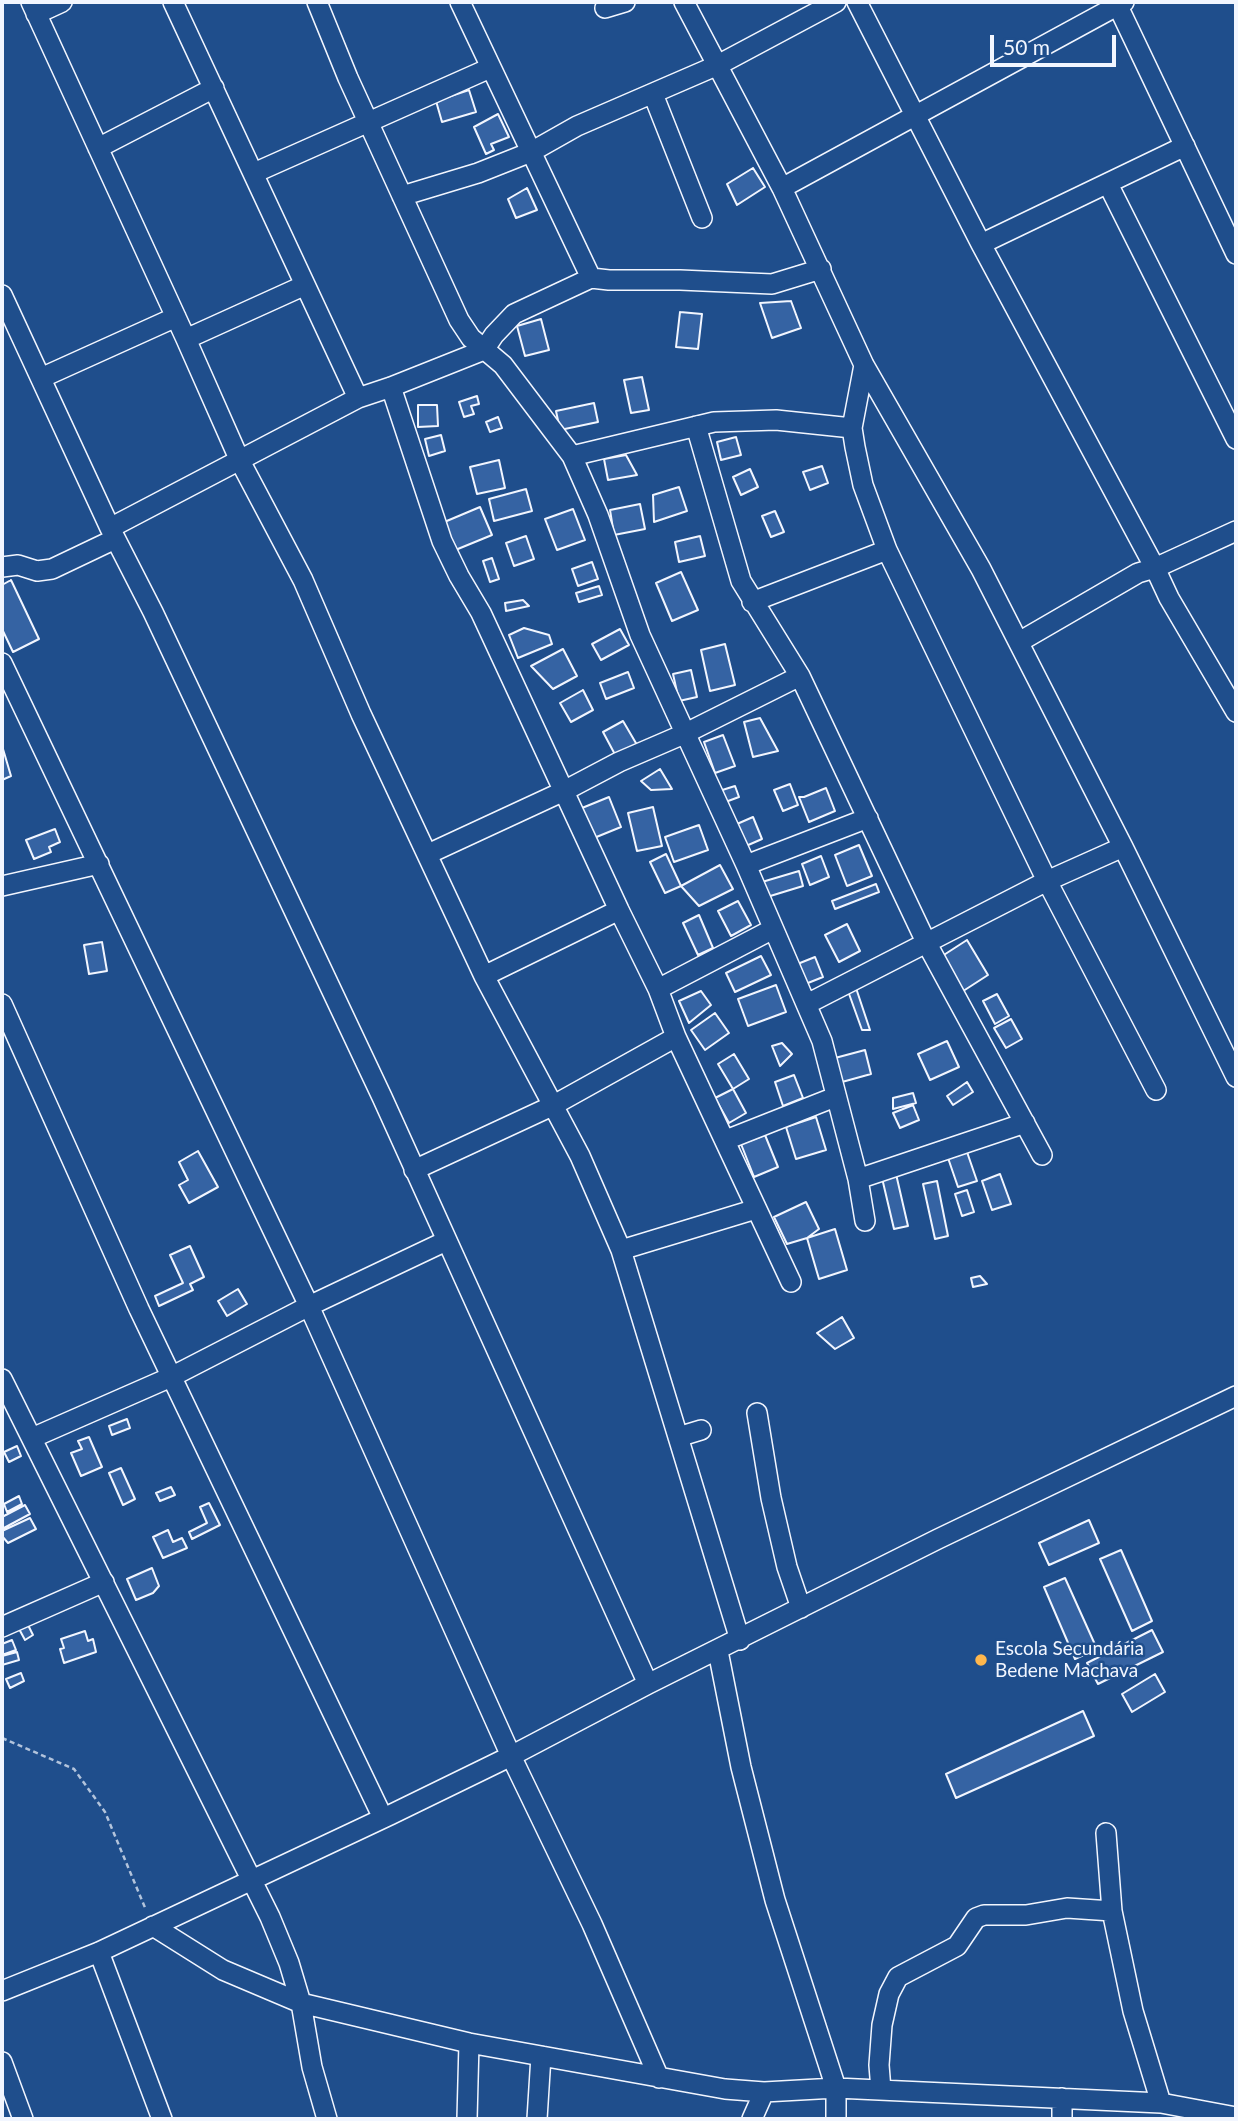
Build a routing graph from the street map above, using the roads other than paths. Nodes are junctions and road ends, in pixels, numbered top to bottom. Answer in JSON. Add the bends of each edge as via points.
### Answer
{"nodes":[{"id":1,"x":62,"y":2,"type":"edge"},
{"id":2,"x":173,"y":2,"type":"edge"},
{"id":3,"x":319,"y":2,"type":"edge"},
{"id":4,"x":460,"y":2,"type":"edge"},
{"id":5,"x":625,"y":2,"type":"edge"},
{"id":6,"x":684,"y":2,"type":"edge"},
{"id":7,"x":836,"y":2,"type":"edge"},
{"id":8,"x":857,"y":2,"type":"edge"},
{"id":9,"x":1119,"y":3,"type":"edge"},
{"id":10,"x":33,"y":8,"type":"edge"},
{"id":11,"x":605,"y":8,"type":"dead end"},
{"id":12,"x":718,"y":65,"type":"junction"},
{"id":13,"x":490,"y":68,"type":"junction"},
{"id":14,"x":214,"y":88,"type":"junction"},
{"id":15,"x":653,"y":94,"type":"junction"},
{"id":16,"x":917,"y":116,"type":"junction"},
{"id":17,"x":369,"y":120,"type":"junction"},
{"id":18,"x":1185,"y":146,"type":"junction"},
{"id":19,"x":98,"y":148,"type":"junction"},
{"id":20,"x":531,"y":152,"type":"junction"},
{"id":21,"x":254,"y":173,"type":"junction"},
{"id":22,"x":1108,"y":184,"type":"junction"},
{"id":23,"x":782,"y":188,"type":"junction"},
{"id":24,"x":402,"y":196,"type":"junction"},
{"id":25,"x":702,"y":218,"type":"dead end"},
{"id":26,"x":981,"y":244,"type":"junction"},
{"id":27,"x":1236,"y":254,"type":"edge"},
{"id":28,"x":821,"y":269,"type":"junction"},
{"id":29,"x":591,"y":278,"type":"junction"},
{"id":30,"x":303,"y":286,"type":"junction"},
{"id":31,"x":2,"y":295,"type":"edge"},
{"id":32,"x":176,"y":317,"type":"junction"},
{"id":33,"x":186,"y":339,"type":"junction"},
{"id":34,"x":484,"y":350,"type":"junction"},
{"id":35,"x":864,"y":365,"type":"junction"},
{"id":36,"x":41,"y":378,"type":"junction"},
{"id":37,"x":391,"y":387,"type":"junction"},
{"id":38,"x":358,"y":398,"type":"junction"},
{"id":39,"x":696,"y":426,"type":"junction"},
{"id":40,"x":852,"y":428,"type":"junction"},
{"id":41,"x":1236,"y":439,"type":"edge"},
{"id":42,"x":572,"y":456,"type":"junction"},
{"id":43,"x":240,"y":461,"type":"junction"},
{"id":44,"x":1236,"y":530,"type":"edge"},
{"id":45,"x":113,"y":533,"type":"junction"},
{"id":46,"x":887,"y":550,"type":"junction"},
{"id":47,"x":2,"y":568,"type":"edge"},
{"id":48,"x":1155,"y":568,"type":"junction"},
{"id":49,"x":752,"y":602,"type":"junction"},
{"id":50,"x":1018,"y":642,"type":"junction"},
{"id":51,"x":2,"y":663,"type":"edge"},
{"id":52,"x":800,"y":676,"type":"junction"},
{"id":53,"x":1236,"y":712,"type":"edge"},
{"id":54,"x":684,"y":734,"type":"junction"},
{"id":55,"x":564,"y":790,"type":"junction"},
{"id":56,"x":868,"y":818,"type":"junction"},
{"id":57,"x":1123,"y":847,"type":"junction"},
{"id":58,"x":428,"y":854,"type":"junction"},
{"id":59,"x":99,"y":864,"type":"junction"},
{"id":60,"x":746,"y":865,"type":"junction"},
{"id":61,"x":1046,"y":881,"type":"junction"},
{"id":62,"x":2,"y":886,"type":"edge"},
{"id":63,"x":619,"y":910,"type":"junction"},
{"id":64,"x":773,"y":929,"type":"junction"},
{"id":65,"x":926,"y":942,"type":"junction"},
{"id":66,"x":484,"y":976,"type":"junction"},
{"id":67,"x":658,"y":989,"type":"junction"},
{"id":68,"x":2,"y":1004,"type":"edge"},
{"id":69,"x":807,"y":1004,"type":"junction"},
{"id":70,"x":676,"y":1037,"type":"junction"},
{"id":71,"x":1236,"y":1077,"type":"edge"},
{"id":72,"x":1156,"y":1090,"type":"dead end"},
{"id":73,"x":835,"y":1097,"type":"junction"},
{"id":74,"x":552,"y":1106,"type":"junction"},
{"id":75,"x":1025,"y":1123,"type":"junction"},
{"id":76,"x":726,"y":1140,"type":"junction"},
{"id":77,"x":1042,"y":1154,"type":"dead end"},
{"id":78,"x":414,"y":1170,"type":"junction"},
{"id":79,"x":858,"y":1179,"type":"junction"},
{"id":80,"x":756,"y":1209,"type":"junction"},
{"id":81,"x":865,"y":1221,"type":"dead end"},
{"id":82,"x":446,"y":1241,"type":"junction"},
{"id":83,"x":621,"y":1250,"type":"junction"},
{"id":84,"x":791,"y":1282,"type":"dead end"},
{"id":85,"x":309,"y":1306,"type":"junction"},
{"id":86,"x":171,"y":1377,"type":"junction"},
{"id":87,"x":2,"y":1379,"type":"edge"},
{"id":88,"x":1236,"y":1396,"type":"edge"},
{"id":89,"x":757,"y":1413,"type":"dead end"},
{"id":90,"x":701,"y":1430,"type":"dead end"},
{"id":91,"x":678,"y":1437,"type":"junction"},
{"id":92,"x":32,"y":1438,"type":"junction"},
{"id":93,"x":104,"y":1582,"type":"junction"},
{"id":94,"x":801,"y":1608,"type":"junction"},
{"id":95,"x":2,"y":1627,"type":"edge"},
{"id":96,"x":740,"y":1640,"type":"junction"},
{"id":97,"x":718,"y":1651,"type":"junction"},
{"id":98,"x":648,"y":1684,"type":"junction"},
{"id":99,"x":512,"y":1756,"type":"junction"},
{"id":100,"x":383,"y":1818,"type":"junction"},
{"id":101,"x":1106,"y":1833,"type":"dead end"},
{"id":102,"x":251,"y":1878,"type":"junction"},
{"id":103,"x":1112,"y":1911,"type":"junction"},
{"id":104,"x":153,"y":1926,"type":"junction"},
{"id":105,"x":99,"y":1952,"type":"junction"},
{"id":106,"x":2,"y":1991,"type":"edge"},
{"id":107,"x":301,"y":2003,"type":"junction"},
{"id":108,"x":469,"y":2043,"type":"junction"},
{"id":109,"x":541,"y":2056,"type":"junction"},
{"id":110,"x":2,"y":2062,"type":"edge"},
{"id":111,"x":659,"y":2078,"type":"junction"},
{"id":112,"x":836,"y":2088,"type":"junction"},
{"id":113,"x":881,"y":2090,"type":"junction"},
{"id":114,"x":764,"y":2092,"type":"junction"},
{"id":115,"x":1062,"y":2098,"type":"junction"},
{"id":116,"x":1161,"y":2103,"type":"junction"},
{"id":117,"x":1236,"y":2117,"type":"edge"},
{"id":118,"x":23,"y":2119,"type":"edge"},
{"id":119,"x":162,"y":2119,"type":"edge"},
{"id":120,"x":327,"y":2119,"type":"edge"},
{"id":121,"x":467,"y":2119,"type":"edge"},
{"id":122,"x":537,"y":2119,"type":"edge"},
{"id":123,"x":752,"y":2119,"type":"edge"},
{"id":124,"x":836,"y":2119,"type":"edge"},
{"id":125,"x":1062,"y":2119,"type":"edge"}],
"edges":[{"from":1,"to":10,"type":"street"},
{"from":2,"to":14,"type":"street"},
{"from":3,"to":17,"type":"street"},
{"from":4,"to":13,"type":"street"},
{"from":5,"to":11,"type":"street"},
{"from":6,"to":12,"type":"street"},
{"from":7,"to":12,"type":"street"},
{"from":8,"to":16,"type":"street"},
{"from":9,"to":16,"type":"street"},
{"from":9,"to":18,"type":"street"},
{"from":10,"to":19,"type":"street"},
{"from":12,"to":15,"type":"street"},
{"from":12,"to":23,"type":"street"},
{"from":13,"to":17,"type":"street"},
{"from":13,"to":20,"type":"street"},
{"from":14,"to":19,"type":"street"},
{"from":14,"to":21,"type":"street"},
{"from":15,"to":20,"type":"street","via":[[577,126]]},
{"from":15,"to":25,"type":"street"},
{"from":16,"to":23,"type":"street"},
{"from":16,"to":26,"type":"street"},
{"from":17,"to":21,"type":"street"},
{"from":17,"to":24,"type":"street"},
{"from":18,"to":22,"type":"street"},
{"from":18,"to":27,"type":"street"},
{"from":19,"to":32,"type":"street"},
{"from":20,"to":24,"type":"street"},
{"from":20,"to":29,"type":"street"},
{"from":21,"to":30,"type":"street"},
{"from":22,"to":26,"type":"street"},
{"from":22,"to":41,"type":"street"},
{"from":23,"to":28,"type":"street"},
{"from":24,"to":34,"type":"street","via":[[459,320]]},
{"from":26,"to":48,"type":"street"},
{"from":28,"to":29,"type":"street","via":[[772,284]]},
{"from":28,"to":35,"type":"street"},
{"from":29,"to":34,"type":"street","via":[[514,314]]},
{"from":30,"to":33,"type":"street"},
{"from":30,"to":38,"type":"street"},
{"from":31,"to":36,"type":"street"},
{"from":32,"to":33,"type":"street"},
{"from":32,"to":36,"type":"street"},
{"from":33,"to":43,"type":"street"},
{"from":34,"to":37,"type":"street"},
{"from":34,"to":42,"type":"street","via":[[503,365]]},
{"from":35,"to":40,"type":"street"},
{"from":35,"to":50,"type":"street"},
{"from":36,"to":45,"type":"street"},
{"from":37,"to":38,"type":"street"},
{"from":37,"to":55,"type":"street","via":[[442,541]]},
{"from":38,"to":43,"type":"street"},
{"from":39,"to":40,"type":"street","via":[[776,419]]},
{"from":39,"to":42,"type":"street"},
{"from":39,"to":49,"type":"street","via":[[741,581]]},
{"from":40,"to":46,"type":"street","via":[[863,485]]},
{"from":42,"to":54,"type":"street","via":[[640,635]]},
{"from":43,"to":45,"type":"street"},
{"from":43,"to":58,"type":"street","via":[[303,580]]},
{"from":44,"to":48,"type":"street"},
{"from":45,"to":47,"type":"street","via":[[52,569]]},
{"from":45,"to":78,"type":"street"},
{"from":46,"to":49,"type":"street"},
{"from":46,"to":61,"type":"street"},
{"from":48,"to":50,"type":"street","via":[[1138,573]]},
{"from":48,"to":53,"type":"street"},
{"from":49,"to":52,"type":"street"},
{"from":50,"to":57,"type":"street"},
{"from":51,"to":59,"type":"street"},
{"from":52,"to":54,"type":"street"},
{"from":52,"to":56,"type":"street"},
{"from":54,"to":55,"type":"street"},
{"from":54,"to":60,"type":"street"},
{"from":55,"to":58,"type":"street"},
{"from":55,"to":63,"type":"street"},
{"from":56,"to":60,"type":"street"},
{"from":56,"to":65,"type":"street"},
{"from":57,"to":61,"type":"street"},
{"from":57,"to":71,"type":"street"},
{"from":58,"to":66,"type":"street"},
{"from":59,"to":62,"type":"street"},
{"from":59,"to":85,"type":"street"},
{"from":60,"to":64,"type":"street"},
{"from":61,"to":65,"type":"street"},
{"from":61,"to":72,"type":"street"},
{"from":63,"to":66,"type":"street"},
{"from":63,"to":67,"type":"street"},
{"from":64,"to":67,"type":"street"},
{"from":64,"to":69,"type":"street"},
{"from":65,"to":69,"type":"street"},
{"from":65,"to":75,"type":"street"},
{"from":66,"to":74,"type":"street"},
{"from":67,"to":70,"type":"street"},
{"from":68,"to":86,"type":"street"},
{"from":69,"to":73,"type":"street"},
{"from":70,"to":74,"type":"street"},
{"from":70,"to":76,"type":"street"},
{"from":73,"to":76,"type":"street"},
{"from":73,"to":79,"type":"street"},
{"from":74,"to":78,"type":"street"},
{"from":74,"to":83,"type":"street","via":[[580,1156]]},
{"from":75,"to":77,"type":"street"},
{"from":75,"to":79,"type":"street"},
{"from":76,"to":80,"type":"street"},
{"from":78,"to":82,"type":"street"},
{"from":79,"to":81,"type":"street"},
{"from":80,"to":83,"type":"street"},
{"from":80,"to":84,"type":"street"},
{"from":82,"to":85,"type":"street"},
{"from":82,"to":98,"type":"street"},
{"from":83,"to":91,"type":"street"},
{"from":85,"to":86,"type":"street"},
{"from":85,"to":99,"type":"street"},
{"from":86,"to":92,"type":"street"},
{"from":86,"to":100,"type":"street"},
{"from":87,"to":92,"type":"street"},
{"from":88,"to":94,"type":"street"},
{"from":89,"to":94,"type":"street","via":[[771,1498]]},
{"from":90,"to":91,"type":"street"},
{"from":91,"to":96,"type":"street"},
{"from":92,"to":93,"type":"street"},
{"from":93,"to":95,"type":"street"},
{"from":93,"to":102,"type":"street"},
{"from":94,"to":96,"type":"street"},
{"from":96,"to":97,"type":"street"},
{"from":97,"to":98,"type":"street"},
{"from":97,"to":112,"type":"street","via":[[775,1900]]},
{"from":98,"to":99,"type":"street"},
{"from":99,"to":100,"type":"street"},
{"from":99,"to":111,"type":"street"},
{"from":100,"to":102,"type":"street"},
{"from":101,"to":103,"type":"street"},
{"from":102,"to":104,"type":"street"},
{"from":102,"to":107,"type":"street","via":[[289,1963]]},
{"from":103,"to":113,"type":"street","via":[[1067,1908],[976,1917],[957,1946],[898,1977],[882,2025]]},
{"from":103,"to":116,"type":"street","via":[[1133,2011]]},
{"from":104,"to":105,"type":"street"},
{"from":104,"to":107,"type":"street","via":[[223,1970]]},
{"from":105,"to":106,"type":"street"},
{"from":105,"to":119,"type":"street"},
{"from":107,"to":108,"type":"street"},
{"from":107,"to":120,"type":"street"},
{"from":108,"to":109,"type":"street"},
{"from":108,"to":121,"type":"street"},
{"from":109,"to":111,"type":"street"},
{"from":109,"to":122,"type":"street"},
{"from":110,"to":118,"type":"street"},
{"from":111,"to":114,"type":"street"},
{"from":112,"to":113,"type":"street"},
{"from":112,"to":114,"type":"street"},
{"from":112,"to":124,"type":"street"},
{"from":113,"to":115,"type":"street"},
{"from":114,"to":123,"type":"street"},
{"from":115,"to":116,"type":"street"},
{"from":115,"to":125,"type":"street"},
{"from":116,"to":117,"type":"street"}]}
